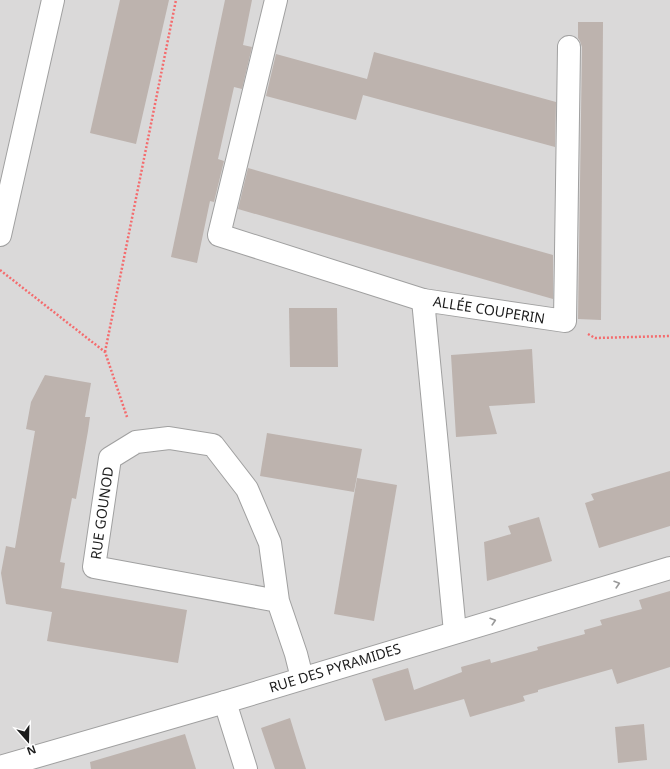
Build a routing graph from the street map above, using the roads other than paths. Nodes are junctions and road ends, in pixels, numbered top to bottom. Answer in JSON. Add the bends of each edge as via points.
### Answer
{"nodes":[{"id":1,"x":53,"y":0,"type":"edge"},
{"id":2,"x":276,"y":0,"type":"edge"},
{"id":3,"x":569,"y":47,"type":"dead end"},
{"id":4,"x":0,"y":235,"type":"edge"},
{"id":5,"x":423,"y":300,"type":"junction"},
{"id":6,"x":670,"y":568,"type":"edge"},
{"id":7,"x":278,"y":601,"type":"junction"},
{"id":8,"x":455,"y":632,"type":"junction"},
{"id":9,"x":302,"y":678,"type":"junction"},
{"id":10,"x":225,"y":702,"type":"junction"},
{"id":11,"x":0,"y":767,"type":"edge"},
{"id":12,"x":246,"y":769,"type":"edge"}],
"edges":[{"from":1,"to":4,"type":"street"},
{"from":2,"to":5,"type":"street","via":[[219,235]]},
{"from":3,"to":5,"type":"street","name":"ALLÉE COUPERIN","via":[[565,322]]},
{"from":5,"to":8,"type":"street","name":"ALLÉE COUPERIN"},
{"from":8,"to":6,"type":"street","name":"RUE DES PYRAMIDES","one_way":true},
{"from":7,"to":7,"type":"street","name":"RUE GOUNOD","via":[[270,543],[247,489],[213,445],[170,438],[136,442],[110,458],[94,566]]},
{"from":7,"to":9,"type":"street","name":"RUE GOUNOD"},
{"from":8,"to":9,"type":"street","name":"RUE DES PYRAMIDES"},
{"from":9,"to":10,"type":"street","name":"RUE DES PYRAMIDES"},
{"from":10,"to":11,"type":"street","name":"RUE DES PYRAMIDES"},
{"from":10,"to":12,"type":"street"}]}
